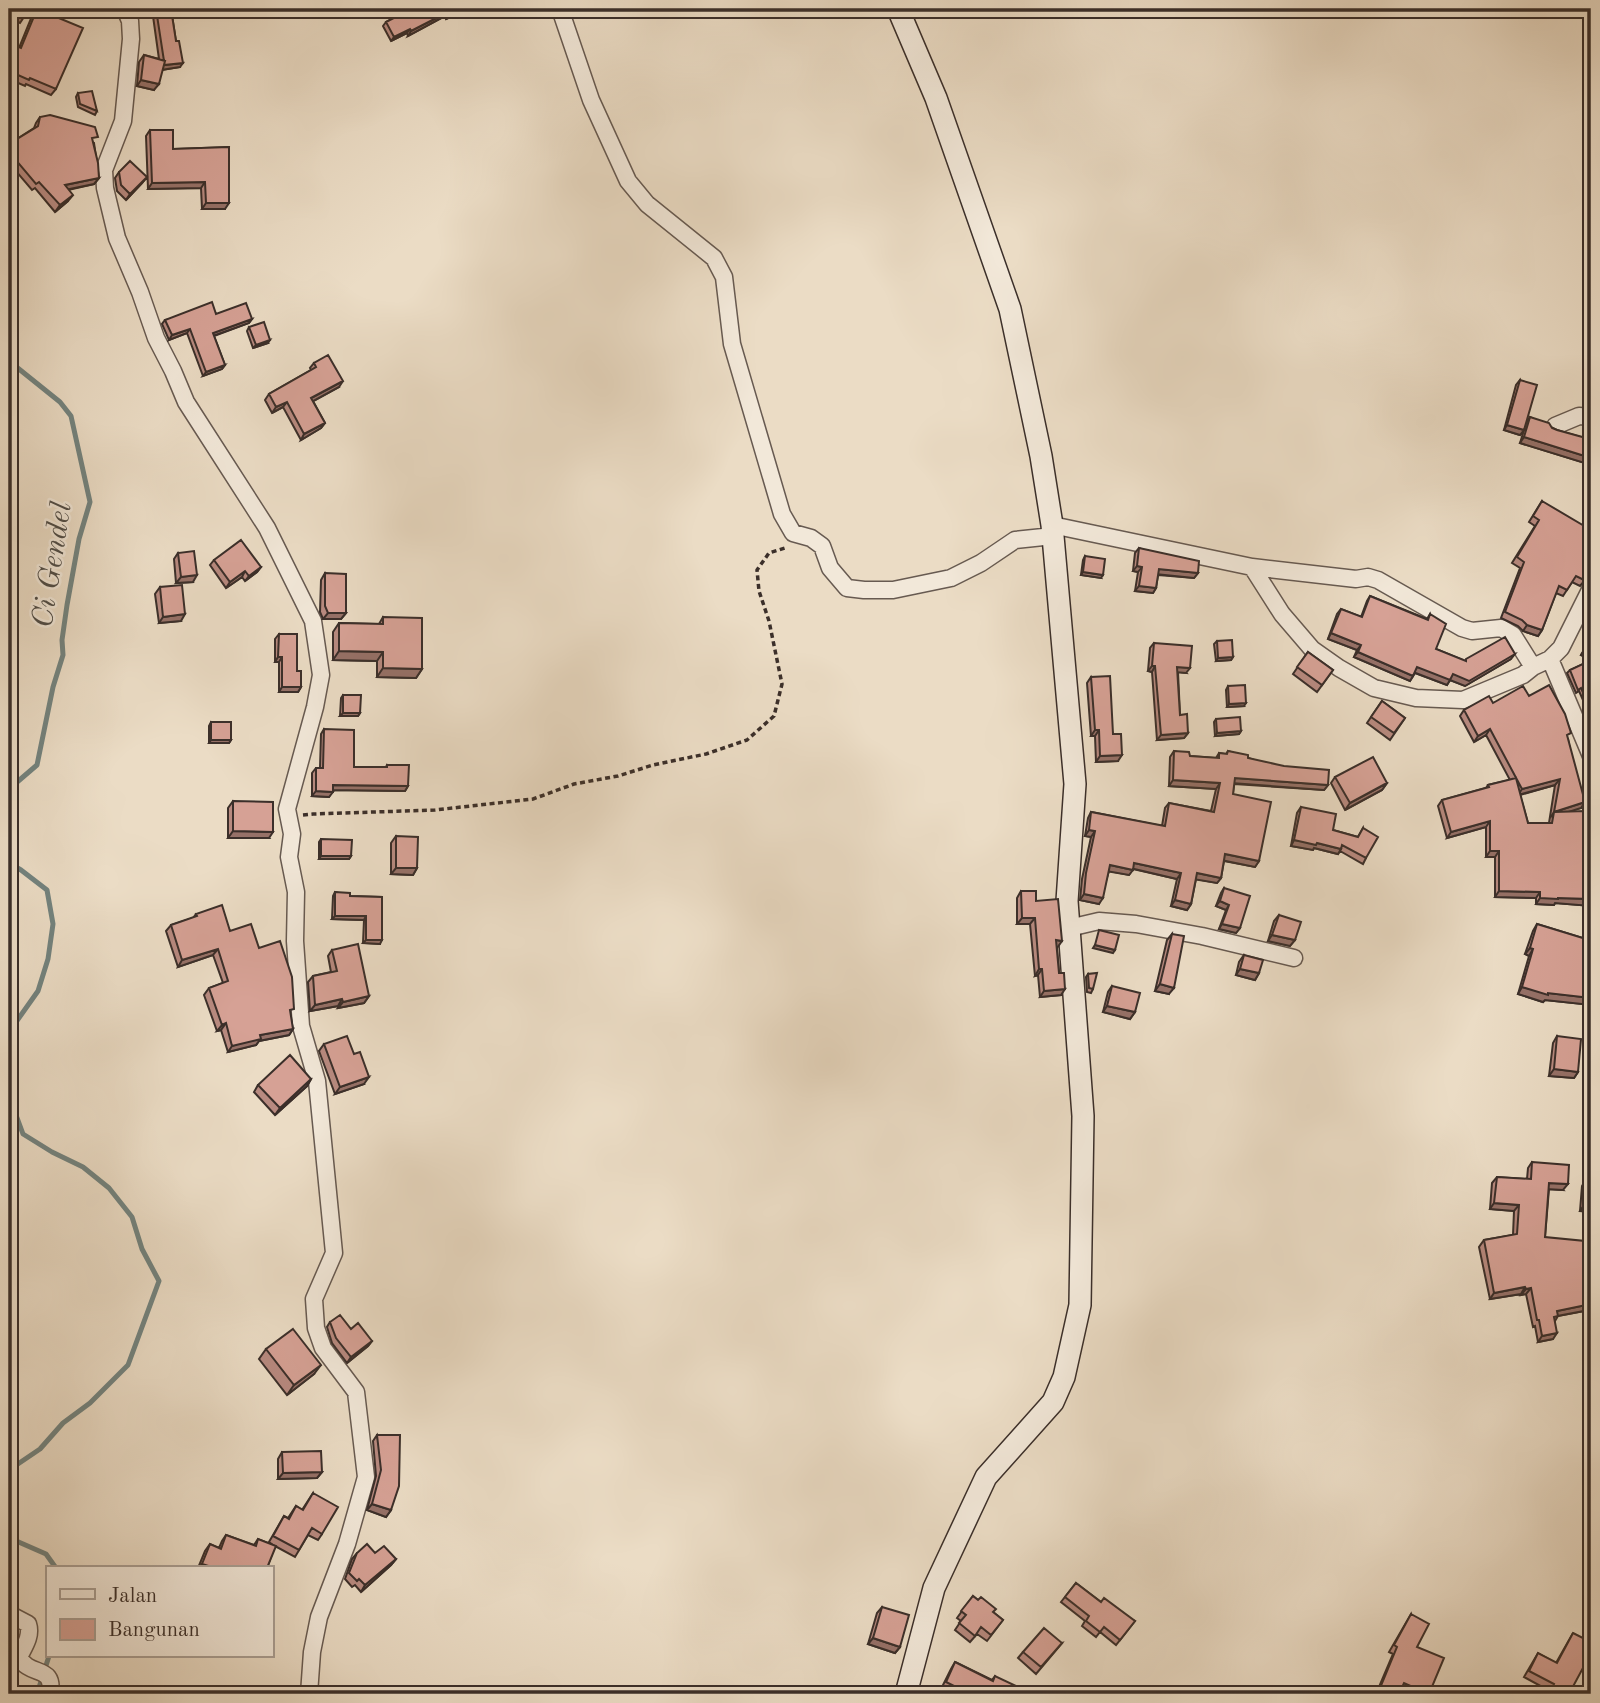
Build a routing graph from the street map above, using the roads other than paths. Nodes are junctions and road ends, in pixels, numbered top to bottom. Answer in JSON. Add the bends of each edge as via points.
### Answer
{"nodes":[{"id":1,"x":125,"y":9,"type":"edge"},
{"id":2,"x":561,"y":9,"type":"edge"},
{"id":3,"x":898,"y":9,"type":"edge"},
{"id":4,"x":1591,"y":417,"type":"edge"},
{"id":5,"x":1555,"y":426,"type":"edge"},
{"id":6,"x":1052,"y":530,"type":"junction"},
{"id":7,"x":1252,"y":567,"type":"junction"},
{"id":8,"x":1591,"y":588,"type":"edge"},
{"id":9,"x":1550,"y":659,"type":"junction"},
{"id":10,"x":1533,"y":667,"type":"junction"},
{"id":11,"x":1591,"y":756,"type":"edge"},
{"id":12,"x":1069,"y":928,"type":"junction"},
{"id":13,"x":1294,"y":958,"type":"dead end"},
{"id":14,"x":9,"y":1614,"type":"edge"},
{"id":15,"x":50,"y":1694,"type":"edge"},
{"id":16,"x":309,"y":1694,"type":"edge"},
{"id":17,"x":906,"y":1694,"type":"edge"}],
"edges":[{"from":1,"to":16,"type":"street","via":[[131,39],[123,121],[104,170],[117,238],[186,402],[267,528],[313,621],[321,675],[287,809],[292,834],[289,857],[296,892],[301,1026],[317,1081],[334,1252],[314,1299],[316,1328],[323,1348],[356,1392],[366,1477],[319,1617]]},
{"from":2,"to":6,"type":"street","via":[[591,100],[628,181],[647,204],[713,258],[724,277],[732,344],[782,514],[793,533],[822,547],[830,568],[847,588],[893,590],[951,578],[1016,540]]},
{"from":3,"to":6,"type":"street","via":[[936,98],[1010,309]]},
{"from":4,"to":5,"type":"street","via":[[1579,416]]},
{"from":6,"to":7,"type":"street"},
{"from":6,"to":12,"type":"street","via":[[1075,784]]},
{"from":7,"to":10,"type":"street","via":[[1378,580],[1462,628],[1501,628],[1513,635]]},
{"from":7,"to":10,"type":"street","via":[[1282,614],[1312,649],[1374,688],[1416,698],[1463,700]]},
{"from":8,"to":9,"type":"street","via":[[1561,648]]},
{"from":9,"to":10,"type":"street"},
{"from":9,"to":11,"type":"street"},
{"from":12,"to":13,"type":"street","via":[[1100,921],[1136,924]]},
{"from":12,"to":17,"type":"street","via":[[1083,1116],[1080,1305],[1064,1377],[1053,1402],[986,1477],[934,1588]]},
{"from":14,"to":15,"type":"street","via":[[28,1624],[29,1637],[19,1657],[51,1680]]}]}
